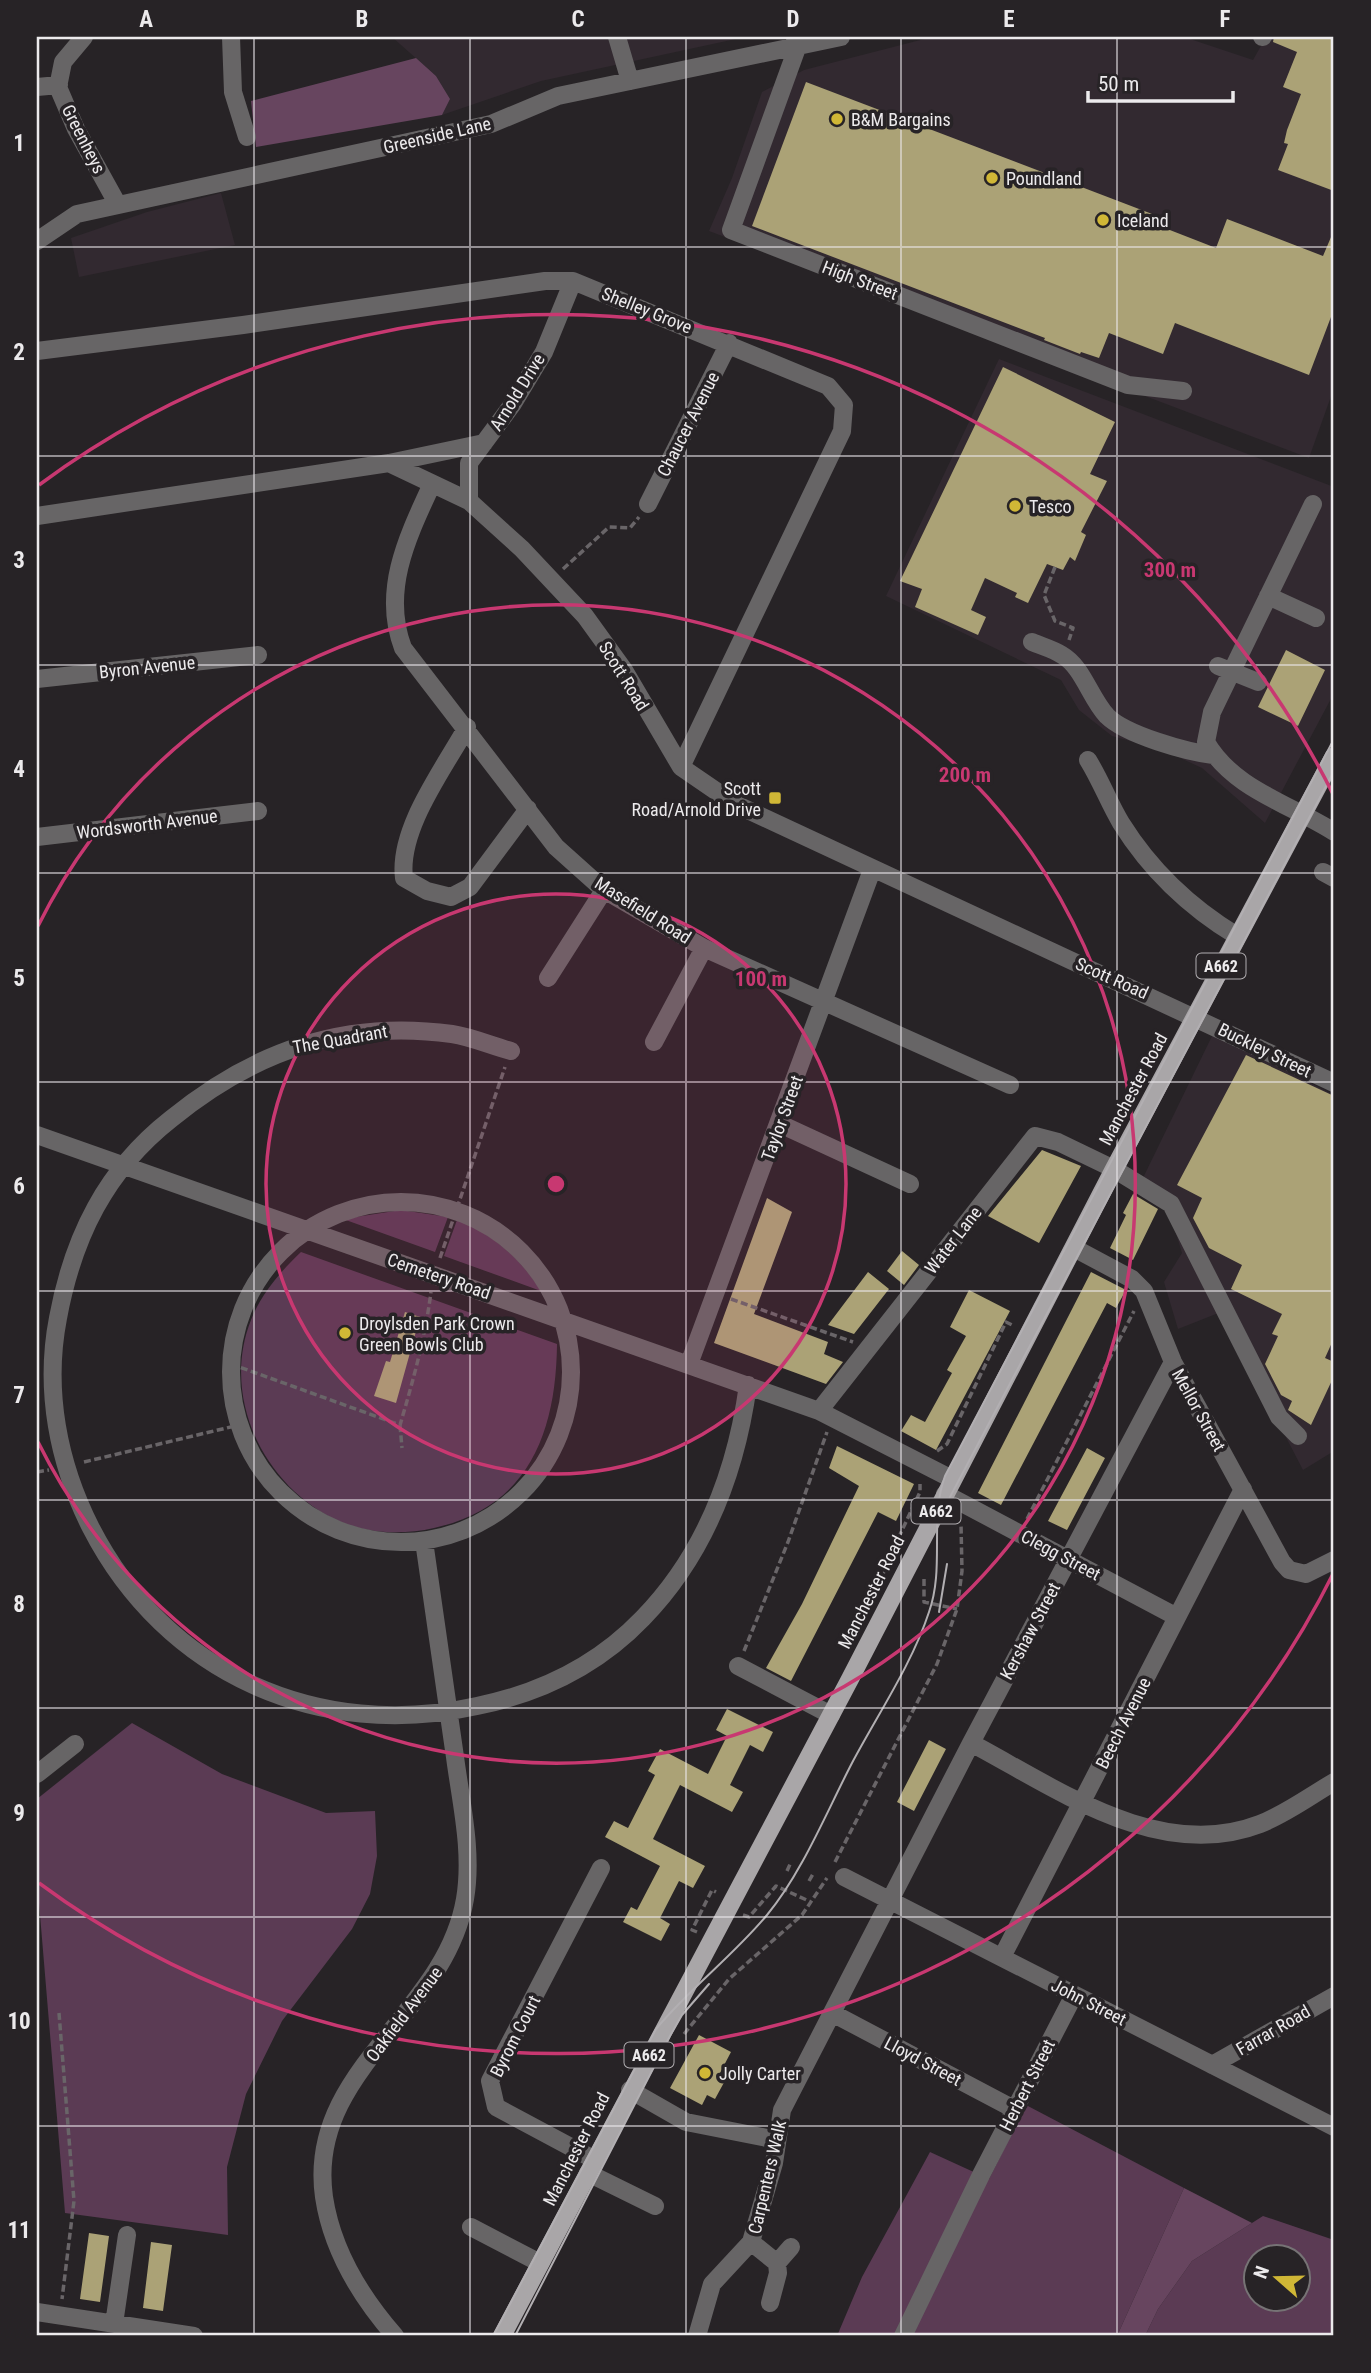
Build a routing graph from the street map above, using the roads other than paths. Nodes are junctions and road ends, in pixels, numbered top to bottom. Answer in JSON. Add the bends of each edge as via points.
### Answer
{"nodes":[{"id":1,"x":85,"y":37,"type":"edge"},
{"id":2,"x":617,"y":37,"type":"edge"},
{"id":3,"x":841,"y":37,"type":"edge"},
{"id":4,"x":232,"y":42,"type":"edge"},
{"id":5,"x":795,"y":42,"type":"edge"},
{"id":6,"x":630,"y":81,"type":"junction"},
{"id":7,"x":59,"y":85,"type":"junction"},
{"id":8,"x":37,"y":87,"type":"edge"},
{"id":9,"x":247,"y":137,"type":"dead end"},
{"id":10,"x":118,"y":205,"type":"junction"},
{"id":11,"x":37,"y":241,"type":"edge"},
{"id":12,"x":573,"y":281,"type":"junction"},
{"id":13,"x":729,"y":343,"type":"junction"},
{"id":14,"x":37,"y":351,"type":"edge"},
{"id":15,"x":1183,"y":391,"type":"dead end"},
{"id":16,"x":484,"y":443,"type":"junction"},
{"id":17,"x":389,"y":463,"type":"junction"},
{"id":18,"x":432,"y":484,"type":"junction"},
{"id":19,"x":469,"y":501,"type":"junction"},
{"id":20,"x":648,"y":504,"type":"road end"},
{"id":21,"x":1313,"y":504,"type":"dead end"},
{"id":22,"x":37,"y":516,"type":"edge"},
{"id":23,"x":1268,"y":596,"type":"junction"},
{"id":24,"x":1316,"y":618,"type":"dead end"},
{"id":25,"x":1032,"y":642,"type":"dead end"},
{"id":26,"x":258,"y":655,"type":"dead end"},
{"id":27,"x":1225,"y":669,"type":"junction"},
{"id":28,"x":37,"y":679,"type":"edge"},
{"id":29,"x":1258,"y":682,"type":"dead end"},
{"id":30,"x":467,"y":727,"type":"junction"},
{"id":31,"x":1213,"y":755,"type":"junction"},
{"id":32,"x":1334,"y":756,"type":"edge"},
{"id":33,"x":1088,"y":760,"type":"dead end"},
{"id":34,"x":681,"y":767,"type":"junction"},
{"id":35,"x":528,"y":809,"type":"junction"},
{"id":36,"x":258,"y":811,"type":"dead end"},
{"id":37,"x":1303,"y":813,"type":"junction"},
{"id":38,"x":1334,"y":832,"type":"edge"},
{"id":39,"x":37,"y":837,"type":"edge"},
{"id":40,"x":872,"y":870,"type":"junction"},
{"id":41,"x":604,"y":890,"type":"junction"},
{"id":42,"x":1237,"y":936,"type":"junction"},
{"id":43,"x":704,"y":948,"type":"junction"},
{"id":44,"x":548,"y":978,"type":"dead end"},
{"id":45,"x":825,"y":1002,"type":"junction"},
{"id":46,"x":1195,"y":1017,"type":"junction"},
{"id":47,"x":654,"y":1042,"type":"dead end"},
{"id":48,"x":511,"y":1051,"type":"road end"},
{"id":49,"x":1334,"y":1084,"type":"edge"},
{"id":50,"x":1010,"y":1085,"type":"dead end"},
{"id":51,"x":780,"y":1124,"type":"junction"},
{"id":52,"x":37,"y":1135,"type":"edge"},
{"id":53,"x":121,"y":1165,"type":"junction"},
{"id":54,"x":1114,"y":1169,"type":"junction"},
{"id":55,"x":910,"y":1184,"type":"dead end"},
{"id":56,"x":307,"y":1230,"type":"junction"},
{"id":57,"x":1074,"y":1248,"type":"junction"},
{"id":58,"x":567,"y":1321,"type":"junction"},
{"id":59,"x":1173,"y":1362,"type":"junction"},
{"id":60,"x":689,"y":1364,"type":"junction"},
{"id":61,"x":748,"y":1385,"type":"junction"},
{"id":62,"x":825,"y":1414,"type":"junction"},
{"id":63,"x":1298,"y":1436,"type":"dead end"},
{"id":64,"x":949,"y":1487,"type":"junction"},
{"id":65,"x":1243,"y":1489,"type":"junction"},
{"id":66,"x":424,"y":1541,"type":"junction"},
{"id":67,"x":1068,"y":1559,"type":"junction"},
{"id":68,"x":1334,"y":1560,"type":"edge"},
{"id":69,"x":1177,"y":1617,"type":"junction"},
{"id":70,"x":738,"y":1666,"type":"road end"},
{"id":71,"x":448,"y":1713,"type":"junction"},
{"id":72,"x":831,"y":1715,"type":"junction"},
{"id":73,"x":971,"y":1743,"type":"junction"},
{"id":74,"x":75,"y":1744,"type":"dead end"},
{"id":75,"x":37,"y":1774,"type":"edge"},
{"id":76,"x":1334,"y":1783,"type":"edge"},
{"id":77,"x":1082,"y":1802,"type":"junction"},
{"id":78,"x":601,"y":1868,"type":"dead end"},
{"id":79,"x":835,"y":1873,"type":"road end"},
{"id":80,"x":890,"y":1900,"type":"junction"},
{"id":81,"x":1002,"y":1958,"type":"junction"},
{"id":82,"x":1074,"y":1995,"type":"junction"},
{"id":83,"x":1334,"y":1996,"type":"edge"},
{"id":84,"x":832,"y":2014,"type":"junction"},
{"id":85,"x":1212,"y":2065,"type":"junction"},
{"id":86,"x":631,"y":2090,"type":"junction"},
{"id":87,"x":1014,"y":2109,"type":"junction"},
{"id":88,"x":1334,"y":2127,"type":"edge"},
{"id":89,"x":777,"y":2140,"type":"junction"},
{"id":90,"x":592,"y":2166,"type":"junction"},
{"id":91,"x":655,"y":2206,"type":"dead end"},
{"id":92,"x":471,"y":2227,"type":"dead end"},
{"id":93,"x":127,"y":2235,"type":"dead end"},
{"id":94,"x":751,"y":2242,"type":"junction"},
{"id":95,"x":791,"y":2247,"type":"dead end"},
{"id":96,"x":540,"y":2263,"type":"junction"},
{"id":97,"x":777,"y":2263,"type":"junction"},
{"id":98,"x":771,"y":2303,"type":"dead end"},
{"id":99,"x":37,"y":2312,"type":"edge"},
{"id":100,"x":114,"y":2324,"type":"junction"},
{"id":101,"x":194,"y":2336,"type":"edge"},
{"id":102,"x":395,"y":2336,"type":"edge"},
{"id":103,"x":502,"y":2336,"type":"edge"},
{"id":104,"x":697,"y":2336,"type":"edge"},
{"id":105,"x":903,"y":2336,"type":"edge"}],
"edges":[{"from":1,"to":7,"type":"street","name":"Greenheys","via":[[63,62]]},
{"from":2,"to":6,"type":"street"},
{"from":3,"to":5,"type":"street","name":"Greenside Lane"},
{"from":4,"to":9,"type":"street","via":[[232,85]]},
{"from":5,"to":6,"type":"street","name":"Greenside Lane"},
{"from":5,"to":15,"type":"street","name":"High Street","via":[[731,230],[1128,385]]},
{"from":6,"to":10,"type":"street","name":"Greenside Lane","via":[[558,96],[491,124]]},
{"from":7,"to":8,"type":"street"},
{"from":7,"to":10,"type":"street","name":"Greenheys","via":[[76,128]]},
{"from":10,"to":11,"type":"street","name":"Greenside Lane","via":[[77,214]]},
{"from":12,"to":13,"type":"street","name":"Shelley Grove"},
{"from":12,"to":14,"type":"street","name":"Shelley Grove","via":[[545,281]]},
{"from":12,"to":16,"type":"street","name":"Arnold Drive","via":[[544,352]]},
{"from":13,"to":20,"type":"street","name":"Chaucer Avenue"},
{"from":13,"to":34,"type":"street","name":"Shelley Grove","via":[[828,386],[844,405],[842,431]]},
{"from":16,"to":17,"type":"street"},
{"from":16,"to":19,"type":"street","name":"Arnold Drive","via":[[468,463]]},
{"from":17,"to":18,"type":"street","name":"Scott Road"},
{"from":17,"to":22,"type":"street"},
{"from":18,"to":19,"type":"street","name":"Scott Road"},
{"from":18,"to":30,"type":"street","name":"Masefield Road","via":[[405,542],[393,599],[394,625],[403,648]]},
{"from":19,"to":34,"type":"street","name":"Scott Road","via":[[585,616],[624,670]]},
{"from":21,"to":23,"type":"street"},
{"from":23,"to":24,"type":"street"},
{"from":23,"to":27,"type":"street"},
{"from":25,"to":31,"type":"street","via":[[1063,655],[1110,719],[1191,752]]},
{"from":26,"to":28,"type":"street","name":"Byron Avenue"},
{"from":27,"to":29,"type":"street"},
{"from":27,"to":31,"type":"street","via":[[1206,742]]},
{"from":30,"to":35,"type":"street","name":"Masefield Road"},
{"from":30,"to":35,"type":"street","via":[[410,830],[401,860],[404,878],[451,897],[470,887]]},
{"from":31,"to":37,"type":"street","via":[[1248,785]]},
{"from":32,"to":37,"type":"main road","name":"Manchester Road","number":"A662"},
{"from":33,"to":42,"type":"street","via":[[1120,821],[1151,865],[1191,906]]},
{"from":34,"to":40,"type":"street","name":"Scott Road","via":[[735,804]]},
{"from":35,"to":41,"type":"street","name":"Masefield Road","via":[[556,847]]},
{"from":36,"to":39,"type":"street","name":"Wordsworth Avenue"},
{"from":37,"to":38,"type":"street"},
{"from":37,"to":42,"type":"main road","name":"Manchester Road","number":"A662"},
{"from":40,"to":45,"type":"street","name":"Taylor Street"},
{"from":40,"to":46,"type":"street","name":"Scott Road"},
{"from":41,"to":43,"type":"street","name":"Masefield Road"},
{"from":41,"to":44,"type":"street"},
{"from":42,"to":46,"type":"main road","name":"Manchester Road","number":"A662"},
{"from":43,"to":45,"type":"street","name":"Masefield Road"},
{"from":43,"to":47,"type":"street"},
{"from":45,"to":50,"type":"street","name":"Masefield Road"},
{"from":45,"to":51,"type":"street","name":"Taylor Street"},
{"from":46,"to":49,"type":"street","name":"Buckley Street"},
{"from":46,"to":54,"type":"main road","name":"Manchester Road","number":"A662"},
{"from":48,"to":53,"type":"street","name":"The Quadrant","via":[[456,1035],[395,1030],[348,1034],[284,1049],[191,1102]]},
{"from":51,"to":55,"type":"street"},
{"from":51,"to":60,"type":"street","name":"Taylor Street"},
{"from":52,"to":53,"type":"street","name":"Cemetery Road"},
{"from":53,"to":56,"type":"street","name":"Cemetery Road"},
{"from":53,"to":71,"type":"street","name":"The Quadrant","via":[[79,1243],[56,1329],[54,1394],[65,1466],[82,1510],[117,1571],[176,1636],[210,1662],[276,1696],[354,1715]]},
{"from":54,"to":57,"type":"main road","name":"Manchester Road","number":"A662"},
{"from":54,"to":62,"type":"street","name":"Water Lane","via":[[1035,1136],[869,1347]]},
{"from":54,"to":63,"type":"street","via":[[1171,1203],[1279,1418]]},
{"from":56,"to":58,"type":"street","name":"Cemetery Road"},
{"from":56,"to":58,"type":"street","via":[[367,1204],[425,1201],[457,1209],[487,1224],[528,1255]]},
{"from":56,"to":66,"type":"street","via":[[273,1265],[249,1299],[235,1333],[230,1364],[239,1425],[266,1476],[298,1509],[320,1523],[364,1542]]},
{"from":57,"to":59,"type":"street","name":"Mellor Street","via":[[1132,1279],[1144,1291]]},
{"from":57,"to":64,"type":"main road","name":"Manchester Road","number":"A662"},
{"from":58,"to":60,"type":"street","name":"Cemetery Road"},
{"from":58,"to":66,"type":"street","via":[[568,1397],[548,1454],[532,1480],[487,1518]]},
{"from":59,"to":65,"type":"street","name":"Mellor Street"},
{"from":59,"to":67,"type":"street","name":"Kershaw Street"},
{"from":60,"to":61,"type":"street","name":"Cemetery Road"},
{"from":61,"to":62,"type":"street","name":"Cemetery Road"},
{"from":61,"to":71,"type":"street","name":"The Quadrant","via":[[735,1455],[720,1499],[683,1569],[640,1621],[609,1649],[555,1684]]},
{"from":62,"to":64,"type":"street","name":"Cemetery Road"},
{"from":64,"to":67,"type":"street","name":"Clegg Street"},
{"from":64,"to":72,"type":"main road","name":"Manchester Road","number":"A662"},
{"from":65,"to":68,"type":"street","name":"Mellor Street","via":[[1282,1562],[1298,1573]]},
{"from":65,"to":69,"type":"street","name":"Beech Avenue"},
{"from":66,"to":71,"type":"street","name":"Oakfield Avenue"},
{"from":67,"to":69,"type":"street","name":"Clegg Street"},
{"from":67,"to":73,"type":"street","name":"Kershaw Street"},
{"from":69,"to":77,"type":"street","name":"Beech Avenue"},
{"from":70,"to":72,"type":"street"},
{"from":71,"to":102,"type":"street","name":"Oakfield Avenue","via":[[467,1840],[461,1920],[443,1965],[346,2091],[322,2151],[323,2185],[334,2240],[355,2281]]},
{"from":72,"to":86,"type":"main road","name":"Manchester Road","number":"A662"},
{"from":73,"to":77,"type":"street"},
{"from":73,"to":80,"type":"street","name":"Kershaw Street"},
{"from":74,"to":75,"type":"street"},
{"from":76,"to":77,"type":"street","via":[[1257,1825],[1218,1833],[1153,1829]]},
{"from":77,"to":81,"type":"street","name":"Beech Avenue"},
{"from":78,"to":90,"type":"street","name":"Byrom Court","via":[[490,2081],[496,2107]]},
{"from":79,"to":80,"type":"street","name":"John Street"},
{"from":80,"to":81,"type":"street","name":"John Street"},
{"from":80,"to":84,"type":"street","name":"Carpenters Walk"},
{"from":81,"to":82,"type":"street","name":"John Street"},
{"from":82,"to":85,"type":"street","name":"John Street"},
{"from":82,"to":87,"type":"street","name":"Herbert Street"},
{"from":83,"to":85,"type":"street","name":"Farrar Road"},
{"from":84,"to":87,"type":"street","name":"Lloyd Street"},
{"from":84,"to":89,"type":"street","name":"Carpenters Walk","via":[[782,2110]]},
{"from":85,"to":88,"type":"street","name":"John Street"},
{"from":86,"to":89,"type":"street","via":[[686,2122]]},
{"from":86,"to":90,"type":"main road","name":"Manchester Road","number":"A662"},
{"from":87,"to":105,"type":"street","name":"Herbert Street"},
{"from":89,"to":94,"type":"street","name":"Carpenters Walk"},
{"from":90,"to":91,"type":"street","name":"Byrom Court"},
{"from":90,"to":96,"type":"main road","name":"Manchester Road","number":"A662"},
{"from":92,"to":96,"type":"street"},
{"from":93,"to":100,"type":"street"},
{"from":94,"to":97,"type":"street"},
{"from":94,"to":104,"type":"street","name":"Carpenters Walk","via":[[712,2284]]},
{"from":95,"to":97,"type":"street"},
{"from":96,"to":103,"type":"main road","name":"Manchester Road","number":"A662"},
{"from":97,"to":98,"type":"street"},
{"from":99,"to":100,"type":"street"},
{"from":100,"to":101,"type":"street"}]}
